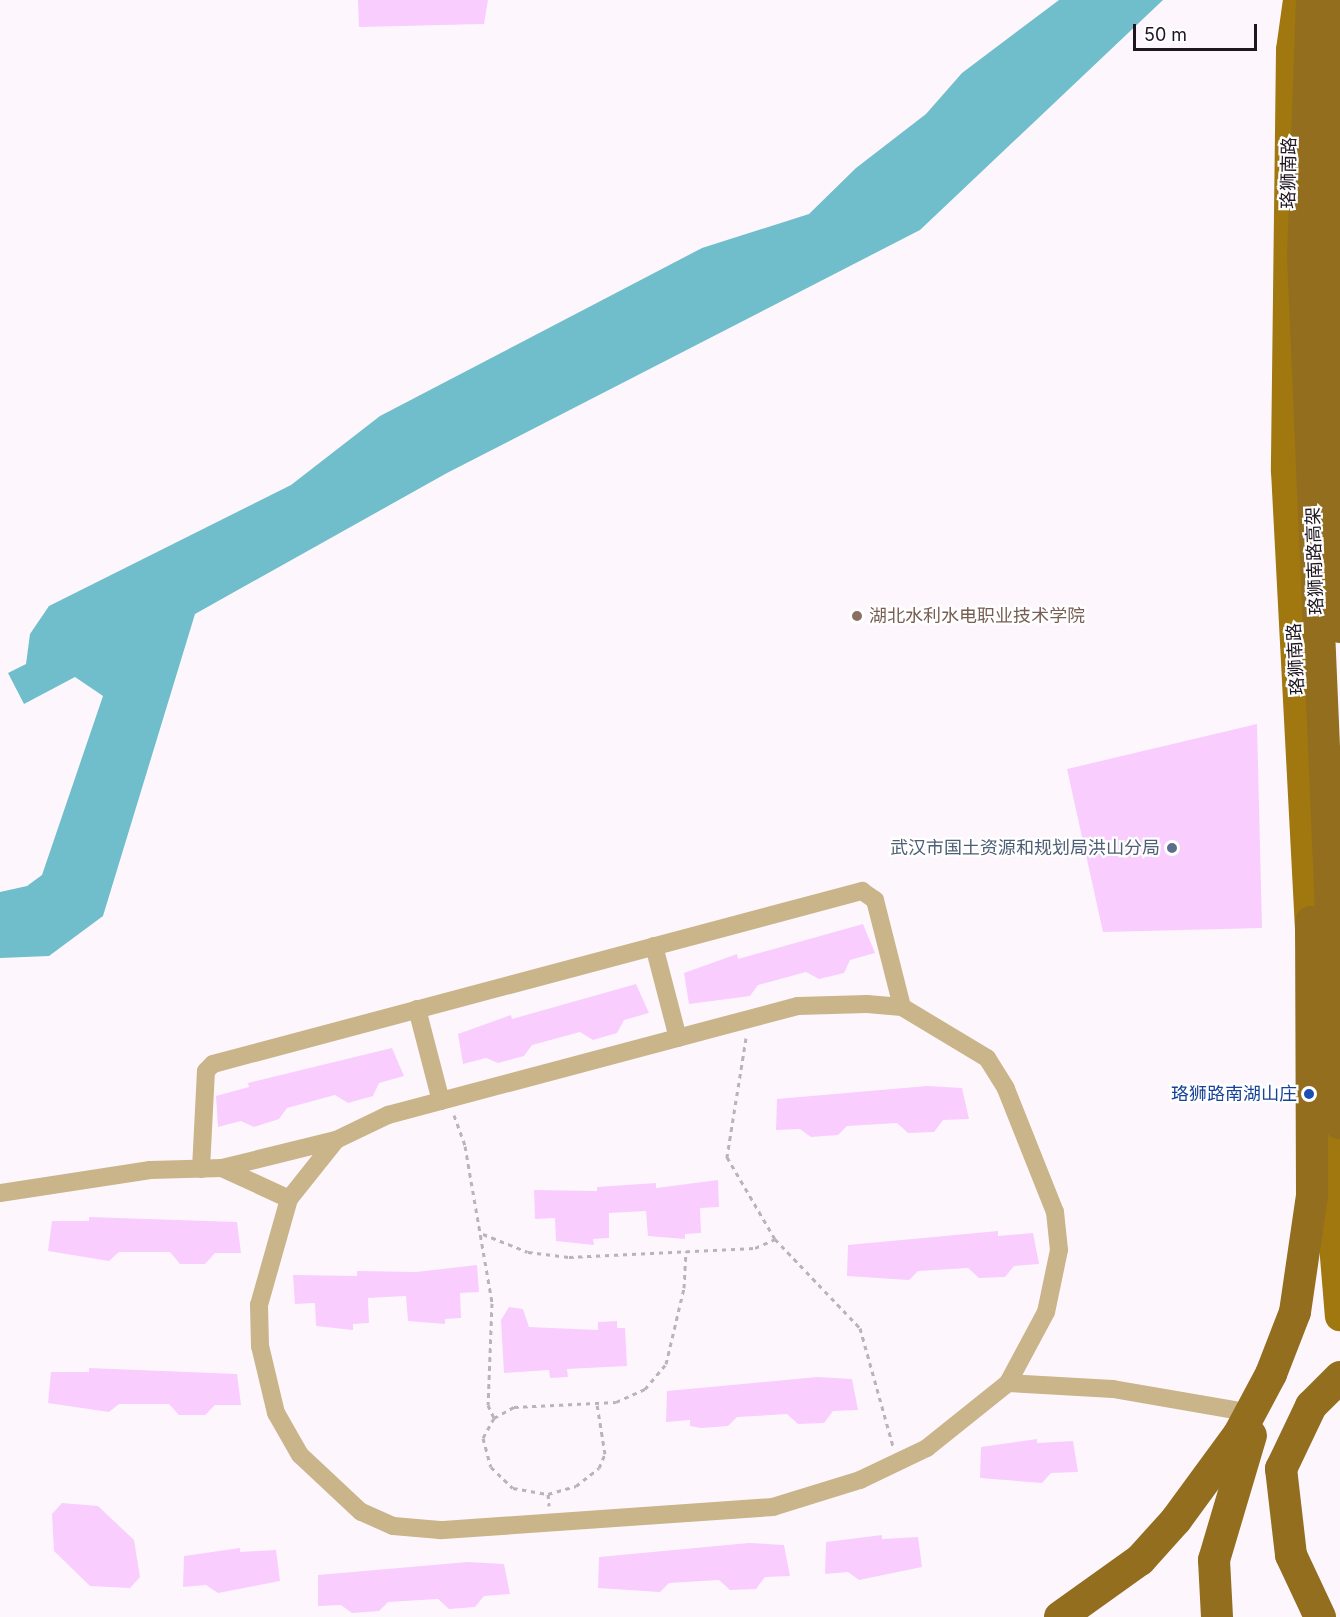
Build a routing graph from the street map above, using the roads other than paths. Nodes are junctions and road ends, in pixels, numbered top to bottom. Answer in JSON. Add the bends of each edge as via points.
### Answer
{"nodes":[{"id":1,"x":1298,"y":0,"type":"edge"},
{"id":2,"x":1312,"y":0,"type":"edge"},
{"id":3,"x":1335,"y":0,"type":"edge"},
{"id":4,"x":1340,"y":627,"type":"edge"},
{"id":5,"x":1322,"y":775,"type":"junction"},
{"id":6,"x":654,"y":946,"type":"junction"},
{"id":7,"x":902,"y":1007,"type":"junction"},
{"id":8,"x":417,"y":1009,"type":"junction"},
{"id":9,"x":678,"y":1038,"type":"junction"},
{"id":10,"x":445,"y":1100,"type":"junction"},
{"id":11,"x":1340,"y":1123,"type":"edge"},
{"id":12,"x":336,"y":1140,"type":"junction"},
{"id":13,"x":201,"y":1168,"type":"junction"},
{"id":14,"x":222,"y":1168,"type":"junction"},
{"id":15,"x":0,"y":1193,"type":"edge"},
{"id":16,"x":289,"y":1199,"type":"junction"},
{"id":17,"x":1340,"y":1317,"type":"edge"},
{"id":18,"x":1271,"y":1374,"type":"junction"},
{"id":19,"x":1340,"y":1377,"type":"edge"},
{"id":20,"x":1008,"y":1383,"type":"junction"},
{"id":21,"x":1235,"y":1410,"type":"dead end"},
{"id":22,"x":1060,"y":1617,"type":"edge"},
{"id":23,"x":1217,"y":1617,"type":"edge"},
{"id":24,"x":1320,"y":1617,"type":"edge"}],
"edges":[{"from":1,"to":17,"type":"main road","name":"珞狮南路","via":[[1291,50],[1286,471],[1313,980]]},
{"from":2,"to":5,"type":"highway","name":"珞狮南路高架","via":[[1304,255]]},
{"from":3,"to":4,"type":"highway","name":"珞狮南路高架","via":[[1329,76]]},
{"from":5,"to":11,"type":"highway","name":"珞狮南路高架"},
{"from":5,"to":18,"type":"highway","via":[[1309,965],[1312,1196],[1294,1312]]},
{"from":6,"to":7,"type":"street","via":[[862,891],[875,900]]},
{"from":6,"to":8,"type":"street"},
{"from":6,"to":9,"type":"street"},
{"from":7,"to":9,"type":"street","via":[[798,1006]]},
{"from":7,"to":20,"type":"street","via":[[987,1058],[1006,1089],[1055,1212],[1059,1250],[1046,1312]]},
{"from":8,"to":10,"type":"street"},
{"from":8,"to":13,"type":"street","via":[[213,1064],[206,1071]]},
{"from":9,"to":10,"type":"street"},
{"from":10,"to":12,"type":"street","via":[[388,1115]]},
{"from":12,"to":14,"type":"street"},
{"from":12,"to":16,"type":"street"},
{"from":13,"to":14,"type":"street"},
{"from":13,"to":15,"type":"street","via":[[150,1170]]},
{"from":14,"to":16,"type":"street"},
{"from":16,"to":20,"type":"street","via":[[259,1305],[260,1346],[276,1413],[300,1455],[361,1512],[393,1526],[440,1530],[773,1507],[927,1448]]},
{"from":18,"to":22,"type":"highway","via":[[1239,1434],[1176,1520],[1140,1560]]},
{"from":18,"to":23,"type":"highway","via":[[1224,1513],[1214,1560]]},
{"from":19,"to":24,"type":"highway","via":[[1311,1406],[1281,1469],[1291,1556]]},
{"from":20,"to":21,"type":"street","via":[[1113,1389]]}]}
